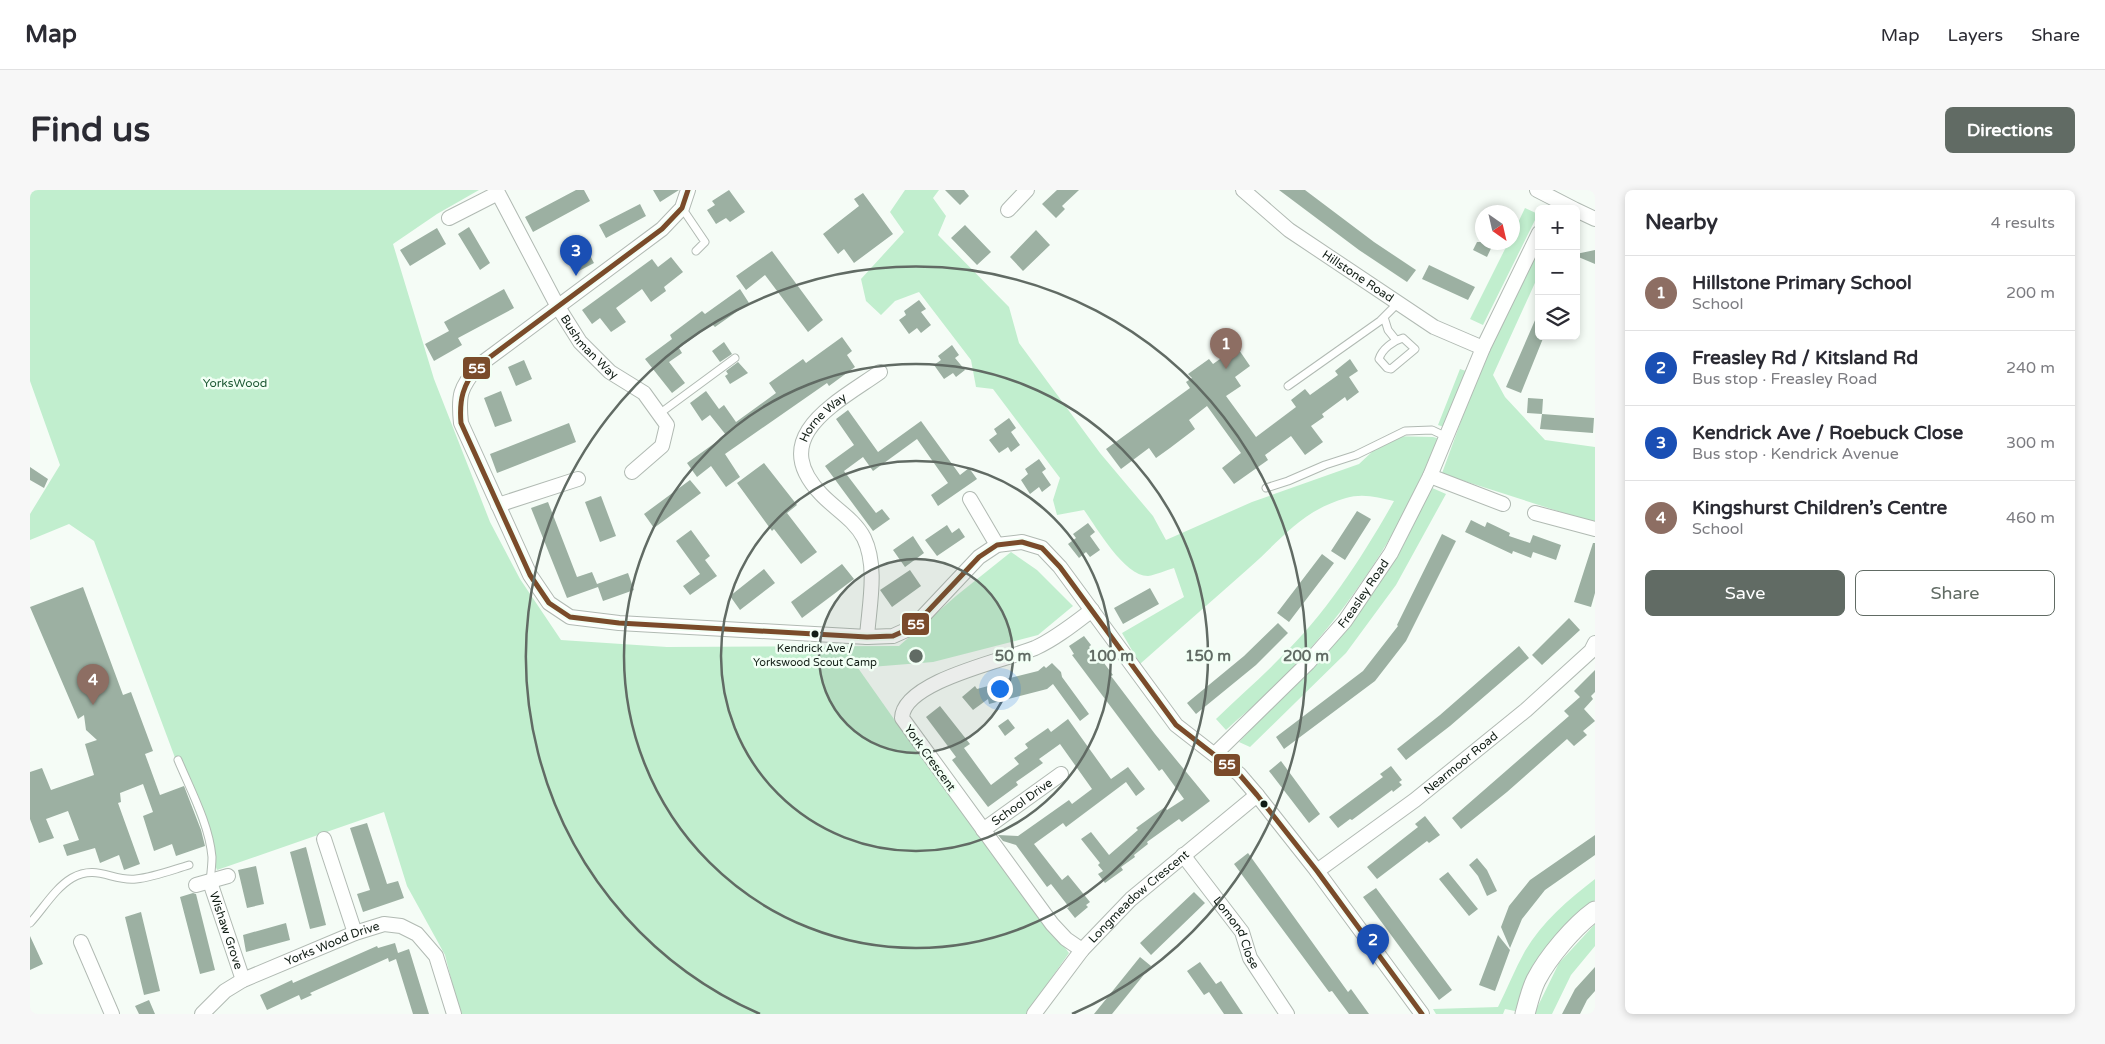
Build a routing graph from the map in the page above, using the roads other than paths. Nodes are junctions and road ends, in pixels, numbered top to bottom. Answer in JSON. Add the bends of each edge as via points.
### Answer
{"nodes":[{"id":1,"x":688,"y":190,"type":"edge"},
{"id":2,"x":1027,"y":190,"type":"edge"},
{"id":3,"x":1243,"y":190,"type":"edge"},
{"id":4,"x":1536,"y":190,"type":"edge"},
{"id":5,"x":501,"y":192,"type":"edge"},
{"id":6,"x":1555,"y":199,"type":"edge"},
{"id":7,"x":1567,"y":205,"type":"edge"},
{"id":8,"x":682,"y":208,"type":"junction"},
{"id":9,"x":1008,"y":210,"type":"dead end"},
{"id":10,"x":1580,"y":212,"type":"edge"},
{"id":11,"x":449,"y":218,"type":"dead end"},
{"id":12,"x":1595,"y":219,"type":"edge"},
{"id":13,"x":1535,"y":241,"type":"edge"},
{"id":14,"x":696,"y":251,"type":"dead end"},
{"id":15,"x":1398,"y":303,"type":"junction"},
{"id":16,"x":558,"y":307,"type":"junction"},
{"id":17,"x":1384,"y":317,"type":"junction"},
{"id":18,"x":1396,"y":340,"type":"junction"},
{"id":19,"x":1483,"y":348,"type":"junction"},
{"id":20,"x":735,"y":358,"type":"dead end"},
{"id":21,"x":880,"y":372,"type":"dead end"},
{"id":22,"x":1288,"y":386,"type":"dead end"},
{"id":23,"x":659,"y":414,"type":"junction"},
{"id":24,"x":1447,"y":438,"type":"junction"},
{"id":25,"x":632,"y":472,"type":"dead end"},
{"id":26,"x":1430,"y":476,"type":"junction"},
{"id":27,"x":578,"y":479,"type":"dead end"},
{"id":28,"x":1266,"y":488,"type":"dead end"},
{"id":29,"x":970,"y":499,"type":"dead end"},
{"id":30,"x":1503,"y":504,"type":"dead end"},
{"id":31,"x":498,"y":505,"type":"junction"},
{"id":32,"x":1535,"y":512,"type":"dead end"},
{"id":33,"x":1595,"y":528,"type":"edge"},
{"id":34,"x":997,"y":545,"type":"junction"},
{"id":35,"x":1092,"y":610,"type":"junction"},
{"id":36,"x":867,"y":637,"type":"junction"},
{"id":37,"x":1595,"y":643,"type":"edge"},
{"id":38,"x":1215,"y":754,"type":"junction"},
{"id":39,"x":178,"y":760,"type":"dead end"},
{"id":40,"x":1061,"y":774,"type":"dead end"},
{"id":41,"x":1257,"y":795,"type":"junction"},
{"id":42,"x":983,"y":830,"type":"junction"},
{"id":43,"x":324,"y":839,"type":"dead end"},
{"id":44,"x":1182,"y":855,"type":"junction"},
{"id":45,"x":189,"y":865,"type":"dead end"},
{"id":46,"x":1317,"y":871,"type":"junction"},
{"id":47,"x":228,"y":876,"type":"dead end"},
{"id":48,"x":210,"y":882,"type":"junction"},
{"id":49,"x":196,"y":884,"type":"dead end"},
{"id":50,"x":1595,"y":911,"type":"edge"},
{"id":51,"x":30,"y":923,"type":"edge"},
{"id":52,"x":355,"y":933,"type":"junction"},
{"id":53,"x":81,"y":942,"type":"dead end"},
{"id":54,"x":1082,"y":950,"type":"junction"},
{"id":55,"x":243,"y":980,"type":"junction"},
{"id":56,"x":1040,"y":1012,"type":"edge"},
{"id":57,"x":112,"y":1014,"type":"edge"},
{"id":58,"x":202,"y":1014,"type":"edge"},
{"id":59,"x":454,"y":1014,"type":"edge"},
{"id":60,"x":1287,"y":1014,"type":"edge"},
{"id":61,"x":1422,"y":1014,"type":"edge"},
{"id":62,"x":1525,"y":1014,"type":"edge"}],
"edges":[{"from":1,"to":8,"type":"street"},
{"from":2,"to":9,"type":"street"},
{"from":3,"to":15,"type":"street","name":"Hillstone Road","via":[[1289,230]]},
{"from":4,"to":6,"type":"street"},
{"from":5,"to":11,"type":"street","name":"Bushman Way"},
{"from":5,"to":16,"type":"street","name":"Bushman Way"},
{"from":6,"to":7,"type":"street"},
{"from":8,"to":14,"type":"lane","via":[[705,242]]},
{"from":8,"to":16,"type":"street","via":[[662,229]]},
{"from":10,"to":12,"type":"street"},
{"from":13,"to":19,"type":"street","name":"Freasley Road"},
{"from":15,"to":17,"type":"lane"},
{"from":15,"to":19,"type":"street","name":"Hillstone Road","via":[[1434,326]]},
{"from":16,"to":23,"type":"street","name":"Bushman Way","via":[[580,342],[610,372],[644,393]]},
{"from":16,"to":31,"type":"street","via":[[478,366],[465,383],[459,401],[461,423]]},
{"from":17,"to":18,"type":"lane"},
{"from":17,"to":22,"type":"lane"},
{"from":18,"to":18,"type":"lane","via":[[1403,338],[1415,350],[1391,369],[1379,359],[1381,353]]},
{"from":19,"to":24,"type":"street","name":"Freasley Road"},
{"from":20,"to":23,"type":"lane"},
{"from":21,"to":36,"type":"street","name":"Horne Way","via":[[822,412],[804,434],[801,456],[805,471],[820,494],[848,518],[864,539],[872,567]]},
{"from":23,"to":25,"type":"street","name":"Bushman Way","via":[[667,425],[662,446]]},
{"from":24,"to":26,"type":"street","name":"Freasley Road"},
{"from":24,"to":28,"type":"lane","via":[[1432,430],[1405,431],[1356,455]]},
{"from":26,"to":30,"type":"street"},
{"from":26,"to":38,"type":"street","name":"Freasley Road","via":[[1391,552],[1345,621],[1308,663]]},
{"from":27,"to":31,"type":"street"},
{"from":29,"to":34,"type":"street"},
{"from":31,"to":36,"type":"street","via":[[530,575],[549,603],[570,617],[619,623]]},
{"from":32,"to":33,"type":"street"},
{"from":34,"to":35,"type":"street","via":[[1022,542],[1042,548]]},
{"from":34,"to":36,"type":"street","via":[[979,557],[913,628],[894,636]]},
{"from":35,"to":38,"type":"street","via":[[1176,725]]},
{"from":35,"to":42,"type":"street","name":"York Crescent","via":[[1036,647],[933,684],[910,700],[902,712],[906,726]]},
{"from":37,"to":46,"type":"street","name":"Nearmoor Road","via":[[1591,651],[1526,710],[1415,800]]},
{"from":38,"to":41,"type":"street"},
{"from":39,"to":48,"type":"lane","via":[[208,836],[212,857]]},
{"from":40,"to":42,"type":"street","name":"School Drive"},
{"from":41,"to":44,"type":"street","name":"Longmeadow Crescent"},
{"from":41,"to":46,"type":"street"},
{"from":42,"to":54,"type":"street","name":"York Crescent","via":[[1052,924]]},
{"from":43,"to":52,"type":"street"},
{"from":44,"to":54,"type":"street","name":"Longmeadow Crescent","via":[[1131,899]]},
{"from":44,"to":60,"type":"street","name":"Lomond Close","via":[[1242,932],[1250,958]]},
{"from":45,"to":51,"type":"lane","via":[[135,880],[94,871],[81,874],[60,888]]},
{"from":46,"to":61,"type":"street"},
{"from":47,"to":48,"type":"street","name":"Wishaw Grove"},
{"from":48,"to":49,"type":"street","name":"Wishaw Grove"},
{"from":48,"to":55,"type":"street","name":"Wishaw Grove"},
{"from":50,"to":62,"type":"street","via":[[1545,966],[1536,981]]},
{"from":52,"to":55,"type":"street","name":"Yorks Wood Drive"},
{"from":52,"to":59,"type":"street","name":"Yorks Wood Drive","via":[[384,924],[401,926],[417,934],[436,956]]},
{"from":53,"to":57,"type":"street"},
{"from":54,"to":56,"type":"street","name":"Longmeadow Crescent"},
{"from":55,"to":58,"type":"street","name":"Yorks Wood Drive","via":[[225,991]]}]}
